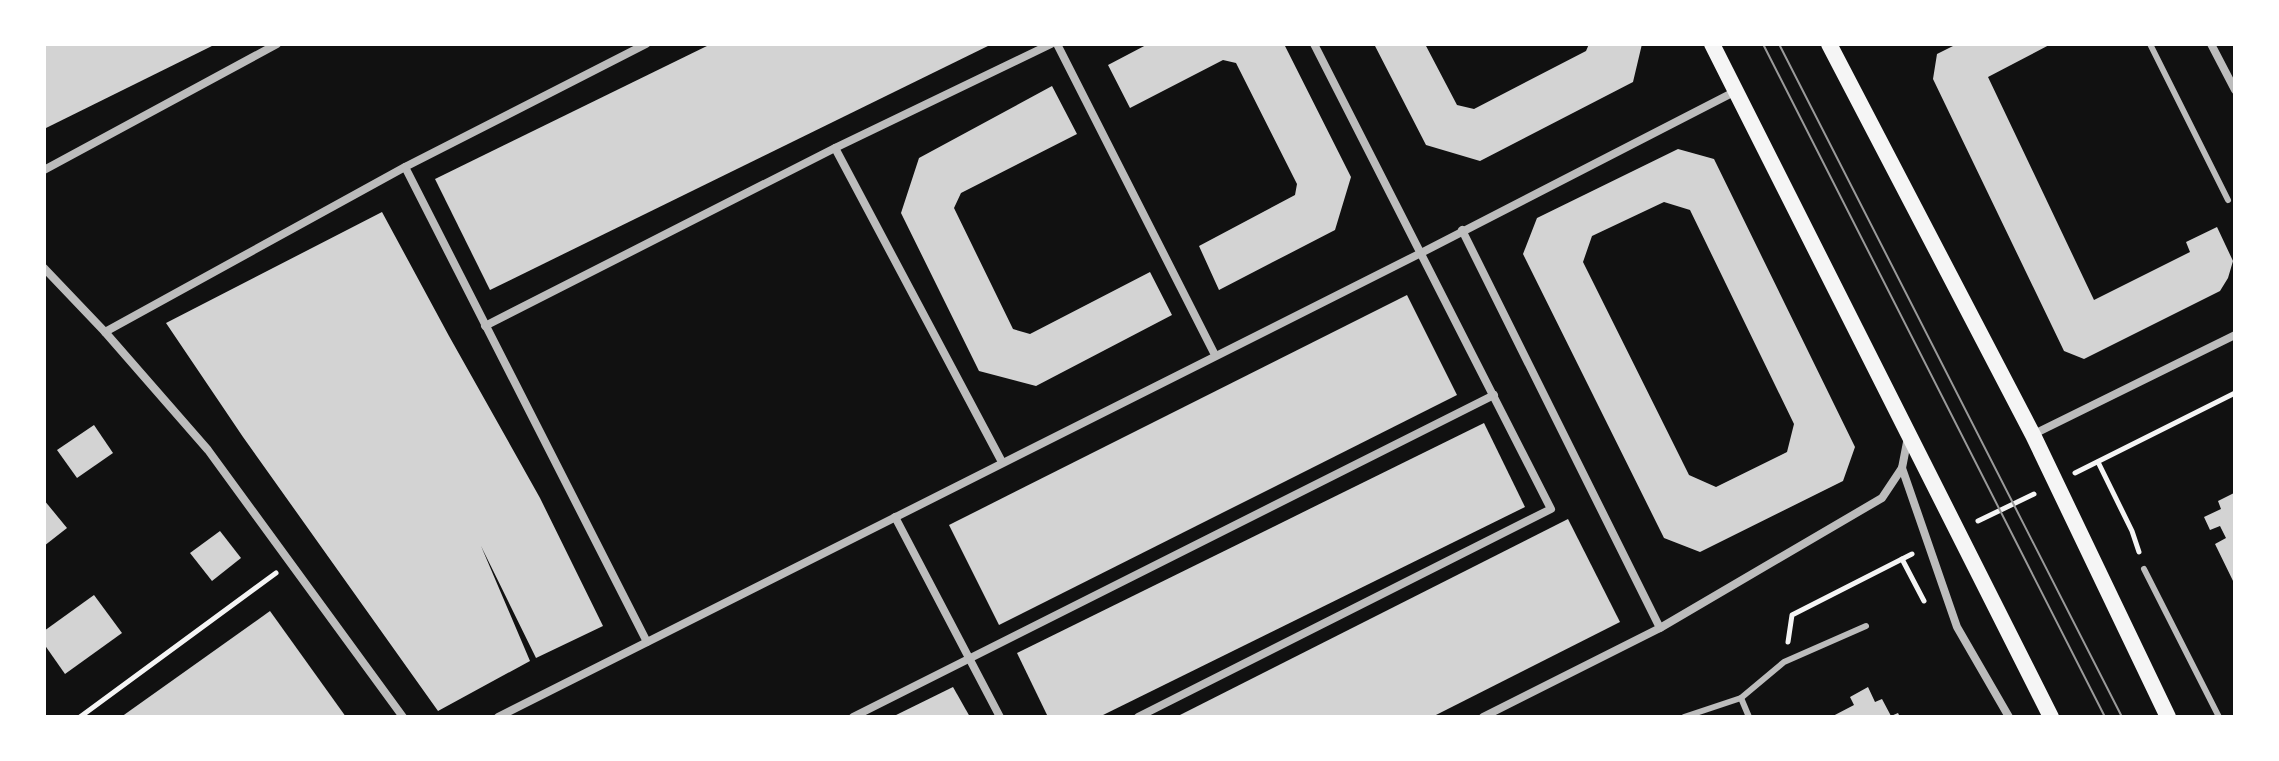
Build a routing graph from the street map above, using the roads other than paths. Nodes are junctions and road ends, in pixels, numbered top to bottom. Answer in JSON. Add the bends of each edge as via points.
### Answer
{"nodes":[{"id":1,"x":277,"y":44,"type":"edge"},
{"id":2,"x":646,"y":44,"type":"edge"},
{"id":3,"x":1054,"y":44,"type":"edge"},
{"id":4,"x":1314,"y":44,"type":"edge"},
{"id":5,"x":1712,"y":44,"type":"edge"},
{"id":6,"x":1829,"y":44,"type":"edge"},
{"id":7,"x":2150,"y":44,"type":"edge"},
{"id":8,"x":2211,"y":44,"type":"edge"},
{"id":9,"x":2235,"y":90,"type":"edge"},
{"id":10,"x":1737,"y":91,"type":"junction"},
{"id":11,"x":835,"y":148,"type":"junction"},
{"id":12,"x":405,"y":167,"type":"junction"},
{"id":13,"x":44,"y":170,"type":"edge"},
{"id":14,"x":2228,"y":200,"type":"dead end"},
{"id":15,"x":1462,"y":230,"type":"junction"},
{"id":16,"x":1419,"y":254,"type":"junction"},
{"id":17,"x":44,"y":268,"type":"edge"},
{"id":18,"x":485,"y":326,"type":"junction"},
{"id":19,"x":105,"y":332,"type":"junction"},
{"id":20,"x":2235,"y":335,"type":"edge"},
{"id":21,"x":1215,"y":355,"type":"junction"},
{"id":22,"x":1494,"y":395,"type":"junction"},
{"id":23,"x":1909,"y":432,"type":"junction"},
{"id":24,"x":2033,"y":435,"type":"junction"},
{"id":25,"x":1002,"y":462,"type":"junction"},
{"id":26,"x":1902,"y":468,"type":"junction"},
{"id":27,"x":895,"y":517,"type":"junction"},
{"id":28,"x":2144,"y":569,"type":"dead end"},
{"id":29,"x":1866,"y":626,"type":"dead end"},
{"id":30,"x":1660,"y":628,"type":"junction"},
{"id":31,"x":647,"y":642,"type":"junction"},
{"id":32,"x":969,"y":659,"type":"junction"},
{"id":33,"x":1741,"y":698,"type":"junction"},
{"id":34,"x":403,"y":717,"type":"edge"},
{"id":35,"x":498,"y":717,"type":"edge"},
{"id":36,"x":853,"y":717,"type":"edge"},
{"id":37,"x":1000,"y":717,"type":"edge"},
{"id":38,"x":1138,"y":717,"type":"edge"},
{"id":39,"x":1483,"y":717,"type":"edge"},
{"id":40,"x":1684,"y":717,"type":"edge"},
{"id":41,"x":1749,"y":717,"type":"edge"},
{"id":42,"x":2009,"y":717,"type":"edge"},
{"id":43,"x":2051,"y":717,"type":"edge"},
{"id":44,"x":2168,"y":717,"type":"edge"},
{"id":45,"x":2219,"y":717,"type":"edge"}],
"edges":[{"from":1,"to":13,"type":"street"},
{"from":2,"to":12,"type":"street"},
{"from":3,"to":11,"type":"street"},
{"from":3,"to":21,"type":"street"},
{"from":4,"to":16,"type":"street"},
{"from":5,"to":10,"type":"main road"},
{"from":6,"to":24,"type":"main road"},
{"from":7,"to":14,"type":"lane"},
{"from":8,"to":9,"type":"street"},
{"from":10,"to":15,"type":"street"},
{"from":10,"to":23,"type":"main road"},
{"from":11,"to":18,"type":"street"},
{"from":11,"to":25,"type":"street"},
{"from":12,"to":18,"type":"street"},
{"from":12,"to":19,"type":"street"},
{"from":15,"to":16,"type":"street"},
{"from":15,"to":30,"type":"street"},
{"from":16,"to":21,"type":"street"},
{"from":16,"to":22,"type":"street"},
{"from":17,"to":19,"type":"street"},
{"from":18,"to":31,"type":"street"},
{"from":19,"to":34,"type":"street","via":[[208,450]]},
{"from":20,"to":24,"type":"street"},
{"from":21,"to":25,"type":"street"},
{"from":22,"to":32,"type":"street"},
{"from":22,"to":38,"type":"street","via":[[1551,509]]},
{"from":23,"to":26,"type":"street"},
{"from":23,"to":43,"type":"main road"},
{"from":24,"to":44,"type":"main road"},
{"from":25,"to":27,"type":"street"},
{"from":26,"to":30,"type":"street","via":[[1882,498]]},
{"from":26,"to":42,"type":"street","via":[[1957,627]]},
{"from":27,"to":31,"type":"street"},
{"from":27,"to":32,"type":"street"},
{"from":28,"to":45,"type":"lane"},
{"from":29,"to":33,"type":"lane","via":[[1784,662]]},
{"from":30,"to":39,"type":"street"},
{"from":31,"to":35,"type":"street"},
{"from":32,"to":36,"type":"street"},
{"from":32,"to":37,"type":"street"},
{"from":33,"to":40,"type":"lane"},
{"from":33,"to":41,"type":"lane"}]}
